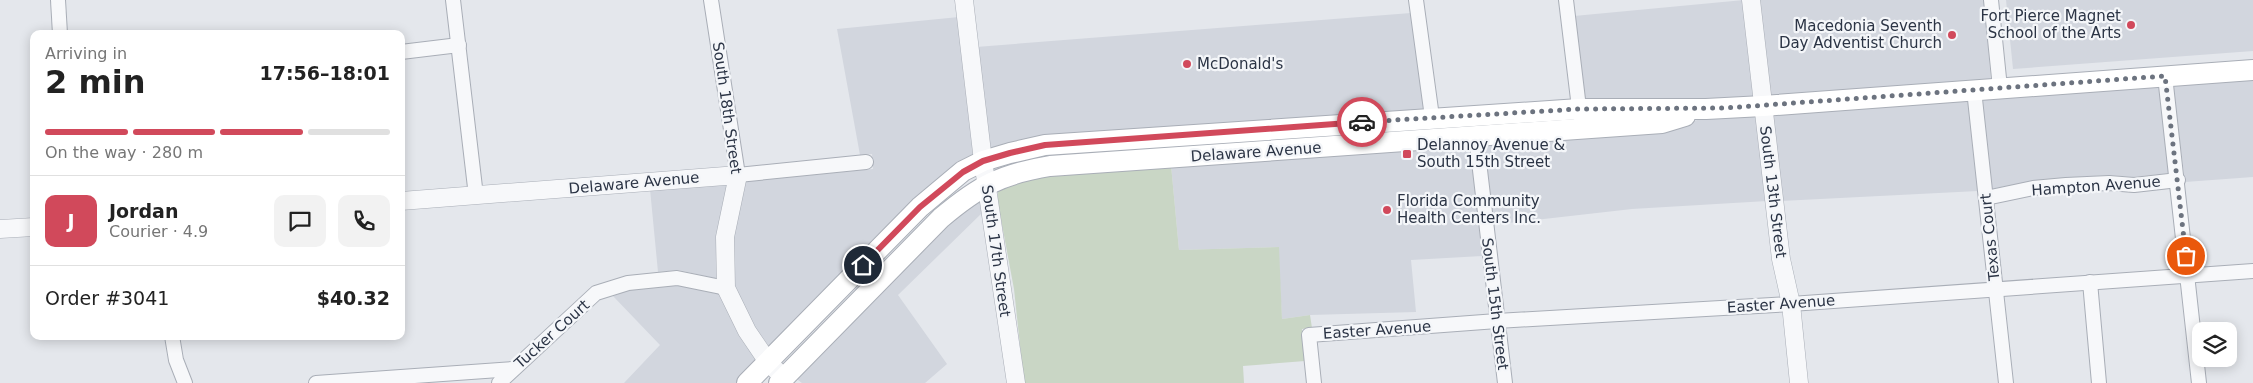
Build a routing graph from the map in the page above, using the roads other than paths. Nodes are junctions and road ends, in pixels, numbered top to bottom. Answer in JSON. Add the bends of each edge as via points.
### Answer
{"nodes":[{"id":1,"x":58,"y":0,"type":"edge"},
{"id":2,"x":453,"y":0,"type":"edge"},
{"id":3,"x":711,"y":0,"type":"edge"},
{"id":4,"x":964,"y":0,"type":"edge"},
{"id":5,"x":1416,"y":0,"type":"edge"},
{"id":6,"x":1566,"y":0,"type":"edge"},
{"id":7,"x":1751,"y":0,"type":"edge"},
{"id":8,"x":1991,"y":0,"type":"edge"},
{"id":9,"x":60,"y":30,"type":"edge"},
{"id":10,"x":458,"y":45,"type":"junction"},
{"id":11,"x":405,"y":52,"type":"edge"},
{"id":12,"x":2253,"y":70,"type":"edge"},
{"id":13,"x":2165,"y":76,"type":"junction"},
{"id":14,"x":2000,"y":88,"type":"junction"},
{"id":15,"x":1974,"y":90,"type":"junction"},
{"id":16,"x":1763,"y":106,"type":"junction"},
{"id":17,"x":1579,"y":109,"type":"junction"},
{"id":18,"x":1706,"y":109,"type":"junction"},
{"id":19,"x":1432,"y":118,"type":"junction"},
{"id":20,"x":1581,"y":129,"type":"junction"},
{"id":21,"x":1476,"y":136,"type":"junction"},
{"id":22,"x":983,"y":161,"type":"junction"},
{"id":23,"x":866,"y":162,"type":"dead end"},
{"id":24,"x":738,"y":175,"type":"junction"},
{"id":25,"x":2178,"y":180,"type":"junction"},
{"id":26,"x":986,"y":184,"type":"junction"},
{"id":27,"x":476,"y":196,"type":"junction"},
{"id":28,"x":1986,"y":198,"type":"junction"},
{"id":29,"x":405,"y":201,"type":"edge"},
{"id":30,"x":30,"y":227,"type":"edge"},
{"id":31,"x":0,"y":229,"type":"edge"},
{"id":32,"x":2253,"y":271,"type":"edge"},
{"id":33,"x":2189,"y":276,"type":"junction"},
{"id":34,"x":2090,"y":282,"type":"junction"},
{"id":35,"x":726,"y":288,"type":"junction"},
{"id":36,"x":1995,"y":288,"type":"junction"},
{"id":37,"x":1791,"y":304,"type":"junction"},
{"id":38,"x":1497,"y":321,"type":"junction"},
{"id":39,"x":173,"y":340,"type":"edge"},
{"id":40,"x":768,"y":362,"type":"junction"},
{"id":41,"x":513,"y":369,"type":"junction"},
{"id":42,"x":784,"y":381,"type":"edge"},
{"id":43,"x":185,"y":383,"type":"edge"},
{"id":44,"x":316,"y":383,"type":"edge"},
{"id":45,"x":499,"y":383,"type":"edge"},
{"id":46,"x":747,"y":383,"type":"edge"},
{"id":47,"x":1016,"y":383,"type":"edge"},
{"id":48,"x":1314,"y":383,"type":"edge"},
{"id":49,"x":1505,"y":383,"type":"edge"},
{"id":50,"x":1799,"y":383,"type":"edge"},
{"id":51,"x":2006,"y":383,"type":"edge"},
{"id":52,"x":2099,"y":383,"type":"edge"},
{"id":53,"x":2199,"y":383,"type":"edge"}],
"edges":[{"from":1,"to":9,"type":"street"},
{"from":2,"to":10,"type":"street"},
{"from":3,"to":24,"type":"street","name":"South 18th Street"},
{"from":4,"to":22,"type":"street","name":"South 17th Street"},
{"from":5,"to":19,"type":"street"},
{"from":6,"to":17,"type":"street"},
{"from":7,"to":16,"type":"street","name":"South 13th Street"},
{"from":8,"to":14,"type":"street"},
{"from":10,"to":11,"type":"street"},
{"from":10,"to":27,"type":"street"},
{"from":12,"to":13,"type":"main road","name":"Delaware Avenue"},
{"from":13,"to":14,"type":"main road","name":"Delaware Avenue"},
{"from":13,"to":25,"type":"street"},
{"from":14,"to":15,"type":"main road","name":"Delaware Avenue"},
{"from":15,"to":16,"type":"main road","name":"Delaware Avenue"},
{"from":15,"to":28,"type":"street","name":"Texas Court"},
{"from":16,"to":18,"type":"main road","name":"Delaware Avenue"},
{"from":16,"to":37,"type":"street","name":"South 13th Street","via":[[1781,259]]},
{"from":17,"to":18,"type":"main road","name":"Delaware Avenue"},
{"from":17,"to":19,"type":"main road","name":"Delaware Avenue"},
{"from":17,"to":20,"type":"street"},
{"from":18,"to":20,"type":"main road","name":"Delaware Avenue","via":[[1662,123]]},
{"from":19,"to":22,"type":"main road","name":"Delaware Avenue","via":[[1045,145]]},
{"from":20,"to":21,"type":"main road","name":"Delaware Avenue"},
{"from":21,"to":26,"type":"main road","name":"Delaware Avenue","via":[[1050,166],[1008,174]]},
{"from":21,"to":38,"type":"street","name":"South 15th Street"},
{"from":22,"to":26,"type":"street","name":"South 17th Street"},
{"from":22,"to":40,"type":"main road","name":"Delaware Avenue","via":[[963,172],[920,207]]},
{"from":23,"to":24,"type":"street","name":"Delaware Avenue"},
{"from":24,"to":27,"type":"street","name":"Delaware Avenue"},
{"from":24,"to":35,"type":"street","name":"South 18th Street","via":[[725,237]]},
{"from":25,"to":28,"type":"street","name":"Hampton Avenue","via":[[2033,188]]},
{"from":25,"to":33,"type":"street"},
{"from":26,"to":42,"type":"main road","name":"Delaware Avenue","via":[[941,218]]},
{"from":26,"to":47,"type":"street","name":"South 17th Street"},
{"from":27,"to":29,"type":"street","name":"Delaware Avenue"},
{"from":28,"to":36,"type":"street","name":"Texas Court"},
{"from":30,"to":31,"type":"street"},
{"from":32,"to":33,"type":"street","name":"Easter Avenue"},
{"from":33,"to":34,"type":"street","name":"Easter Avenue"},
{"from":33,"to":53,"type":"street"},
{"from":34,"to":36,"type":"street","name":"Easter Avenue"},
{"from":34,"to":52,"type":"street"},
{"from":35,"to":40,"type":"street","name":"South 18th Street"},
{"from":35,"to":41,"type":"street","name":"Tucker Court","via":[[677,278],[628,282],[596,293]]},
{"from":36,"to":37,"type":"street","name":"Easter Avenue"},
{"from":36,"to":51,"type":"street","name":"Texas Court"},
{"from":37,"to":38,"type":"street","name":"Easter Avenue"},
{"from":37,"to":50,"type":"street","name":"South 13th Street"},
{"from":38,"to":48,"type":"street","name":"Easter Avenue","via":[[1309,335]]},
{"from":38,"to":49,"type":"street","name":"South 15th Street"},
{"from":39,"to":43,"type":"street"},
{"from":40,"to":42,"type":"street","name":"South 18th Street"},
{"from":40,"to":46,"type":"main road","name":"Delaware Avenue"},
{"from":41,"to":44,"type":"street"},
{"from":41,"to":45,"type":"street","name":"Tucker Court"}]}
